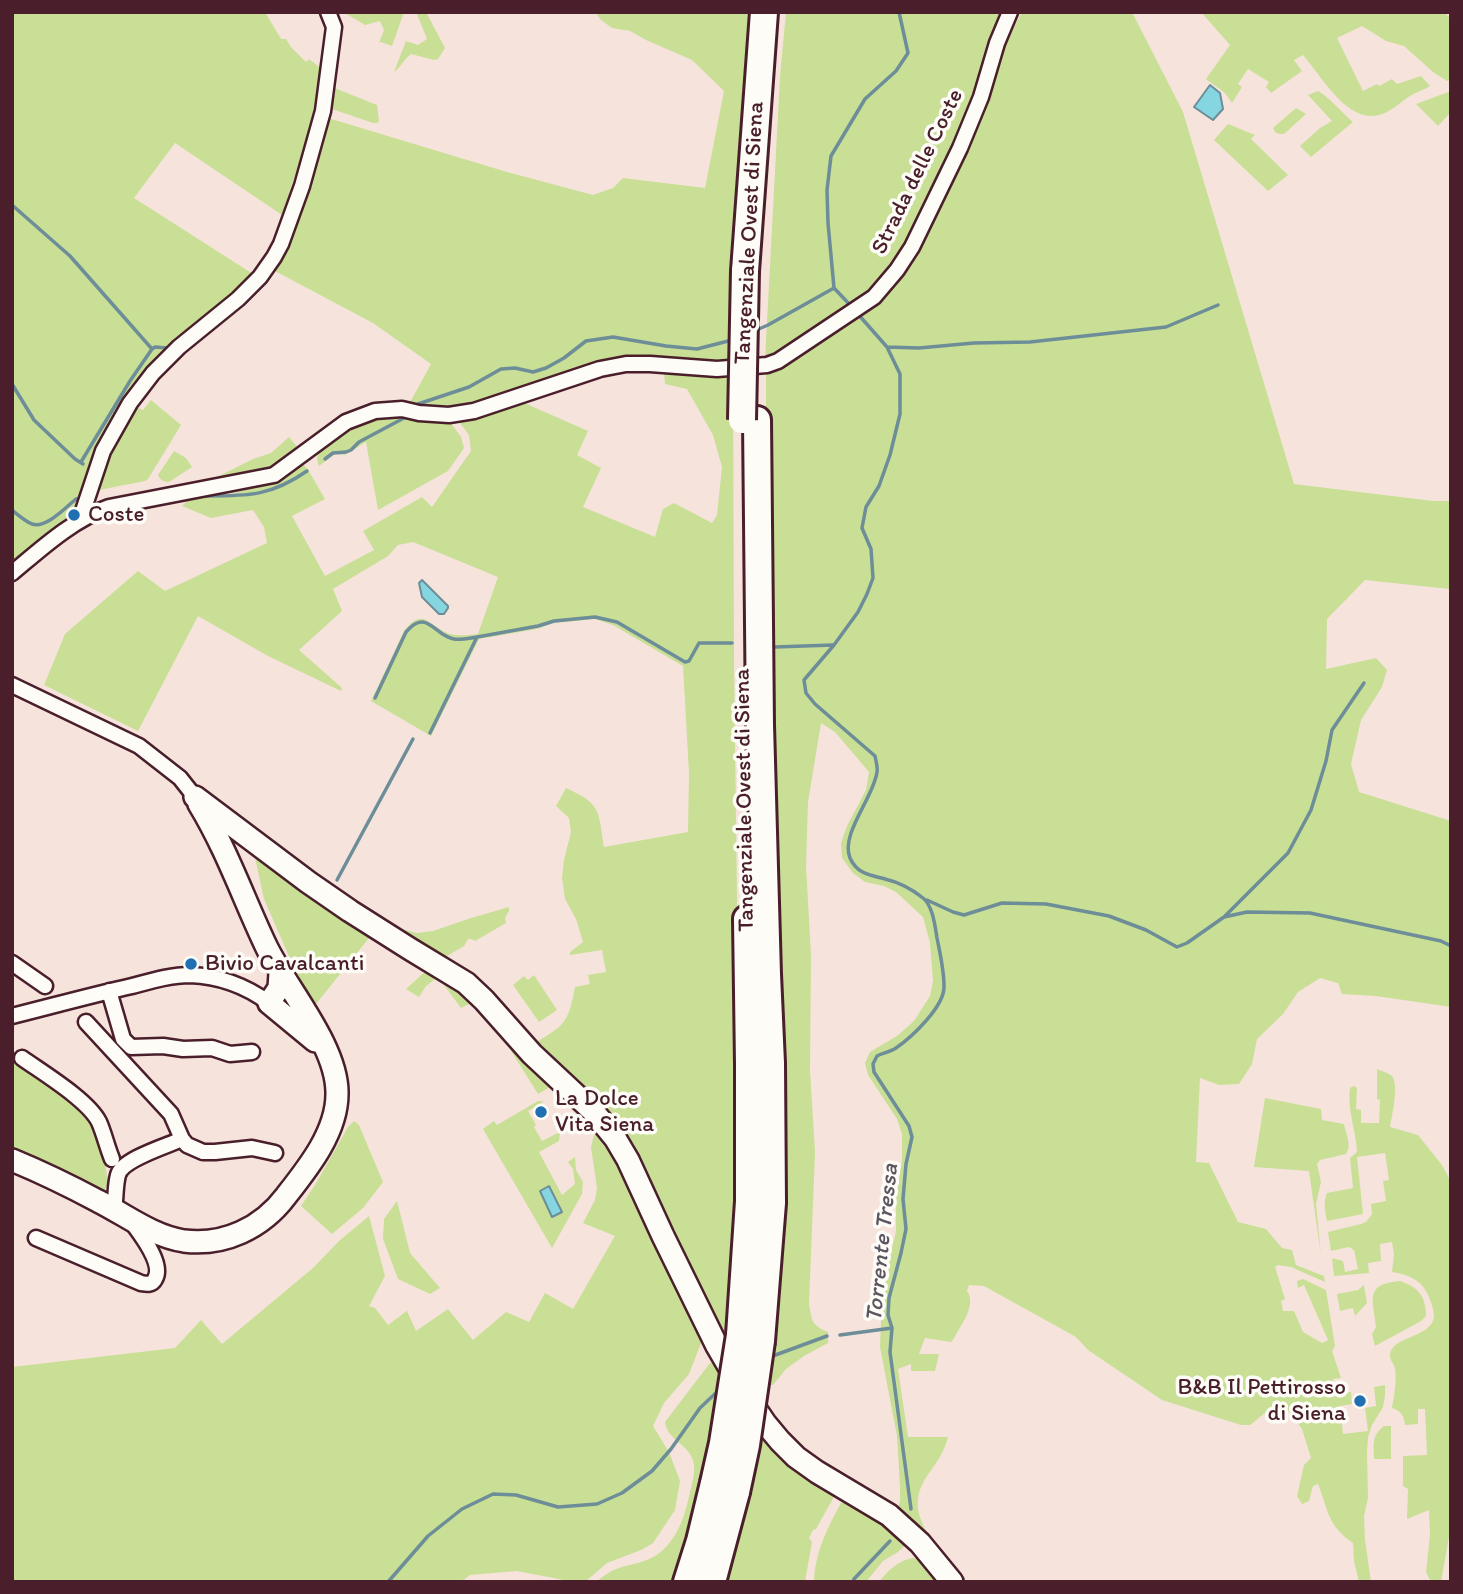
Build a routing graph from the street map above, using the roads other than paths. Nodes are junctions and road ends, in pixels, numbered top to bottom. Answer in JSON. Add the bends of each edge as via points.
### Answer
{"nodes":[{"id":1,"x":328,"y":12,"type":"edge"},
{"id":2,"x":1010,"y":12,"type":"edge"},
{"id":3,"x":771,"y":18,"type":"edge"},
{"id":4,"x":80,"y":520,"type":"junction"},
{"id":5,"x":12,"y":573,"type":"edge"},
{"id":6,"x":12,"y":685,"type":"edge"},
{"id":7,"x":195,"y":797,"type":"junction"},
{"id":8,"x":244,"y":834,"type":"junction"},
{"id":9,"x":222,"y":845,"type":"junction"},
{"id":10,"x":12,"y":963,"type":"edge"},
{"id":11,"x":280,"y":973,"type":"junction"},
{"id":12,"x":45,"y":986,"type":"dead end"},
{"id":13,"x":109,"y":991,"type":"junction"},
{"id":14,"x":270,"y":1003,"type":"junction"},
{"id":15,"x":12,"y":1016,"type":"edge"},
{"id":16,"x":86,"y":1022,"type":"dead end"},
{"id":17,"x":252,"y":1052,"type":"dead end"},
{"id":18,"x":22,"y":1058,"type":"dead end"},
{"id":19,"x":331,"y":1064,"type":"junction"},
{"id":20,"x":182,"y":1139,"type":"junction"},
{"id":21,"x":275,"y":1153,"type":"dead end"},
{"id":22,"x":111,"y":1159,"type":"dead end"},
{"id":23,"x":12,"y":1160,"type":"edge"},
{"id":24,"x":121,"y":1213,"type":"junction"},
{"id":25,"x":36,"y":1238,"type":"dead end"},
{"id":26,"x":725,"y":1488,"type":"junction"},
{"id":27,"x":687,"y":1582,"type":"edge"},
{"id":28,"x":712,"y":1582,"type":"edge"},
{"id":29,"x":952,"y":1582,"type":"edge"}],
"edges":[{"from":1,"to":4,"type":"street","via":[[334,27],[323,111],[302,186],[277,250],[239,299],[179,347],[138,393],[103,451]]},
{"from":2,"to":4,"type":"street","name":"Strada delle Coste","via":[[960,148],[912,247],[874,296],[789,355],[767,365],[717,369],[626,364],[459,414],[375,411],[346,422],[274,475],[109,507]]},
{"from":3,"to":26,"type":"highway","name":"Tangenziale Ovest di Siena","bridge":true,"via":[[750,420],[744,722],[750,1065],[745,1278],[751,1338],[723,1443]]},
{"from":4,"to":5,"type":"street","name":"Strada delle Coste"},
{"from":6,"to":7,"type":"street","via":[[139,746],[180,778]]},
{"from":7,"to":8,"type":"street"},
{"from":7,"to":9,"type":"street"},
{"from":8,"to":9,"type":"street"},
{"from":8,"to":29,"type":"street","via":[[350,911],[466,983],[593,1111],[628,1160],[725,1360],[765,1423],[796,1457],[889,1515]]},
{"from":9,"to":11,"type":"street"},
{"from":10,"to":12,"type":"street"},
{"from":11,"to":14,"type":"street","via":[[279,988]]},
{"from":11,"to":19,"type":"street","via":[[323,1041]]},
{"from":13,"to":14,"type":"street","via":[[175,976],[200,976],[238,985]]},
{"from":13,"to":15,"type":"street"},
{"from":13,"to":17,"type":"street","via":[[123,1039],[131,1047]]},
{"from":14,"to":19,"type":"street","via":[[314,1040]]},
{"from":16,"to":20,"type":"street","via":[[171,1114]]},
{"from":18,"to":22,"type":"street","via":[[94,1114]]},
{"from":19,"to":24,"type":"street","via":[[338,1093],[332,1123],[298,1181],[263,1220],[238,1234],[197,1242],[162,1235]]},
{"from":20,"to":21,"type":"street","via":[[202,1152],[252,1148]]},
{"from":20,"to":24,"type":"street","via":[[122,1168],[118,1175]]},
{"from":23,"to":24,"type":"street"},
{"from":24,"to":25,"type":"street","via":[[142,1237],[156,1264],[158,1273],[148,1284]]},
{"from":26,"to":27,"type":"highway","name":"Tangenziale Ovest di Siena"},
{"from":26,"to":28,"type":"highway","name":"Tangenziale Ovest di Siena"}]}
